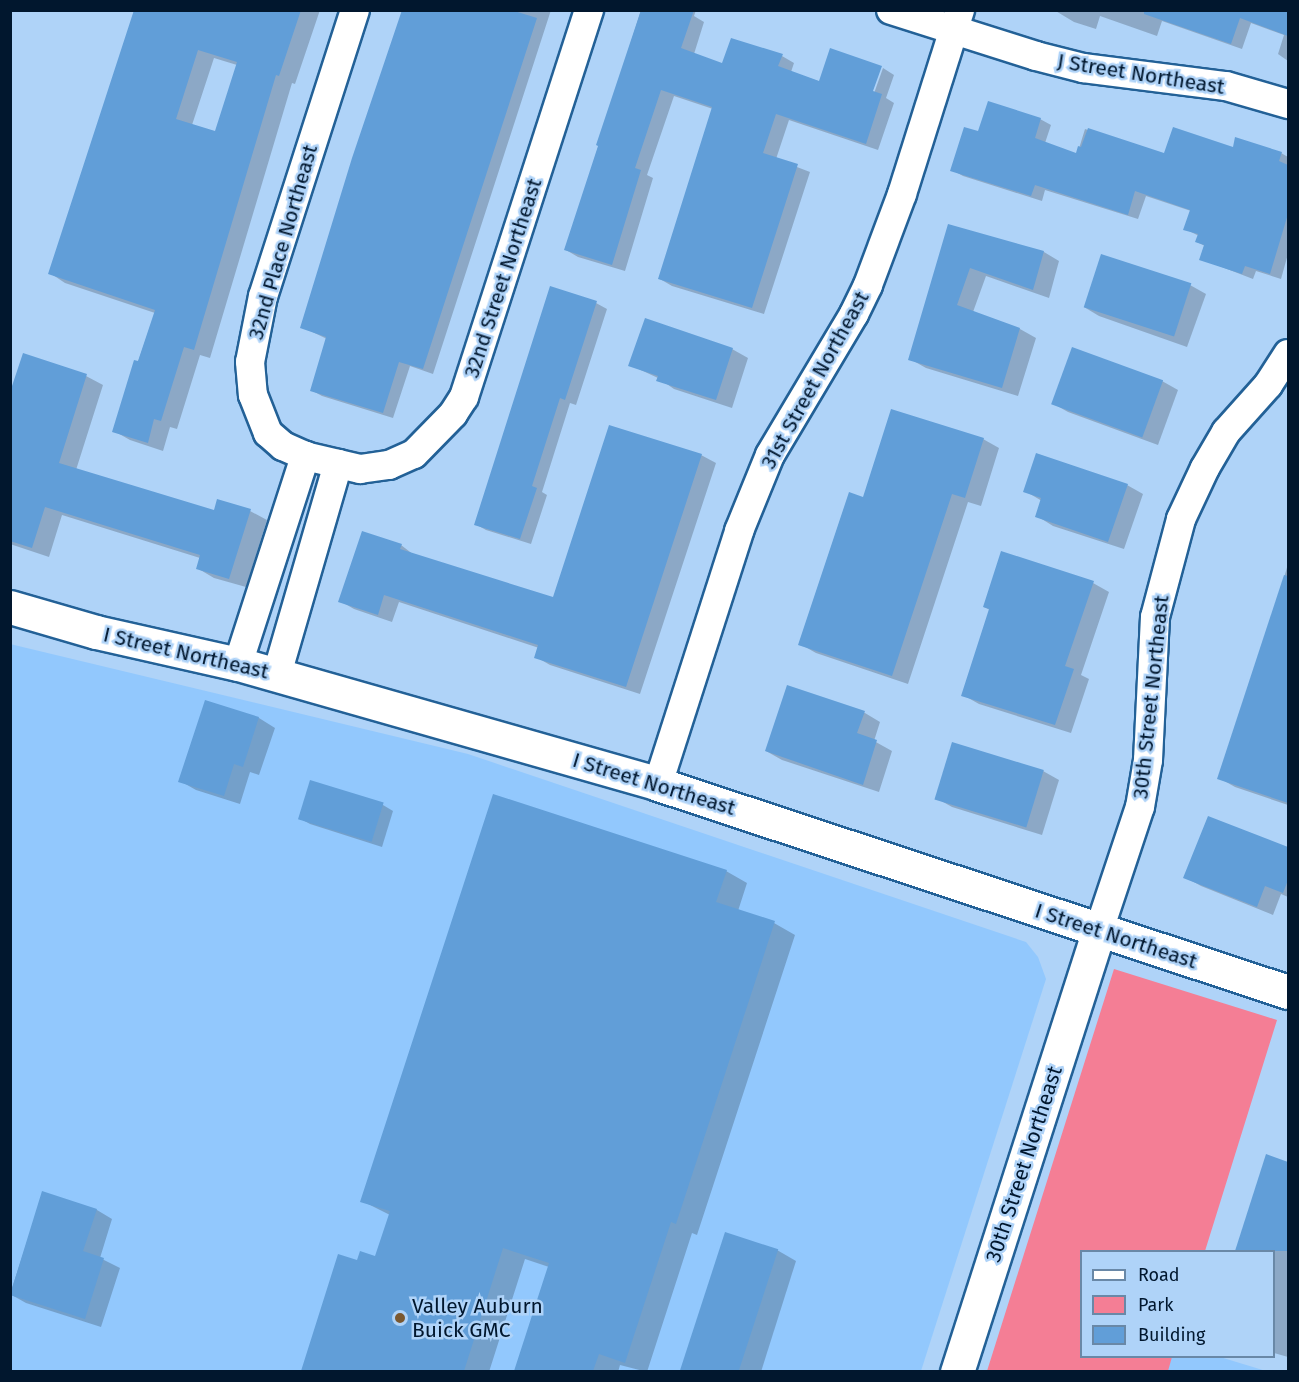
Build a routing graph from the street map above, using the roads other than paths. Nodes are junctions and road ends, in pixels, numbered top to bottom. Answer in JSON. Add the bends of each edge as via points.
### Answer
{"nodes":[{"id":1,"x":355,"y":10,"type":"edge"},
{"id":2,"x":589,"y":10,"type":"edge"},
{"id":3,"x":891,"y":10,"type":"edge"},
{"id":4,"x":957,"y":21,"type":"edge"},
{"id":5,"x":1288,"y":105,"type":"edge"},
{"id":6,"x":1288,"y":354,"type":"edge"},
{"id":7,"x":305,"y":456,"type":"junction"},
{"id":8,"x":338,"y":464,"type":"junction"},
{"id":9,"x":10,"y":607,"type":"edge"},
{"id":10,"x":238,"y":664,"type":"junction"},
{"id":11,"x":277,"y":674,"type":"junction"},
{"id":12,"x":658,"y":784,"type":"junction"},
{"id":13,"x":1099,"y":930,"type":"junction"},
{"id":14,"x":1288,"y":992,"type":"edge"},
{"id":15,"x":957,"y":1371,"type":"edge"}],
"edges":[{"from":1,"to":7,"type":"street","name":"32nd Place Northeast","via":[[263,296],[250,362],[254,395],[268,434]]},
{"from":2,"to":8,"type":"street","name":"32nd Street Northeast","via":[[464,397],[414,454],[389,465],[360,469]]},
{"from":3,"to":4,"type":"street","name":"J Street Northeast"},
{"from":4,"to":5,"type":"street","name":"J Street Northeast","via":[[1083,68],[1226,86]]},
{"from":4,"to":12,"type":"street","name":"31st Street Northeast","via":[[902,194],[868,285],[855,314],[770,455],[739,531]]},
{"from":6,"to":13,"type":"street","name":"30th Street Northeast","via":[[1268,385],[1226,432],[1181,519],[1155,617],[1148,760],[1140,807]]},
{"from":7,"to":8,"type":"street","name":"32nd Street Northeast"},
{"from":7,"to":10,"type":"street"},
{"from":8,"to":11,"type":"street"},
{"from":9,"to":10,"type":"street","name":"I Street Northeast","via":[[96,632]]},
{"from":10,"to":11,"type":"street","name":"I Street Northeast"},
{"from":11,"to":12,"type":"street","name":"I Street Northeast"},
{"from":12,"to":13,"type":"street","name":"I Street Northeast"},
{"from":13,"to":14,"type":"street","name":"I Street Northeast"},
{"from":13,"to":15,"type":"street","name":"30th Street Northeast"}]}
